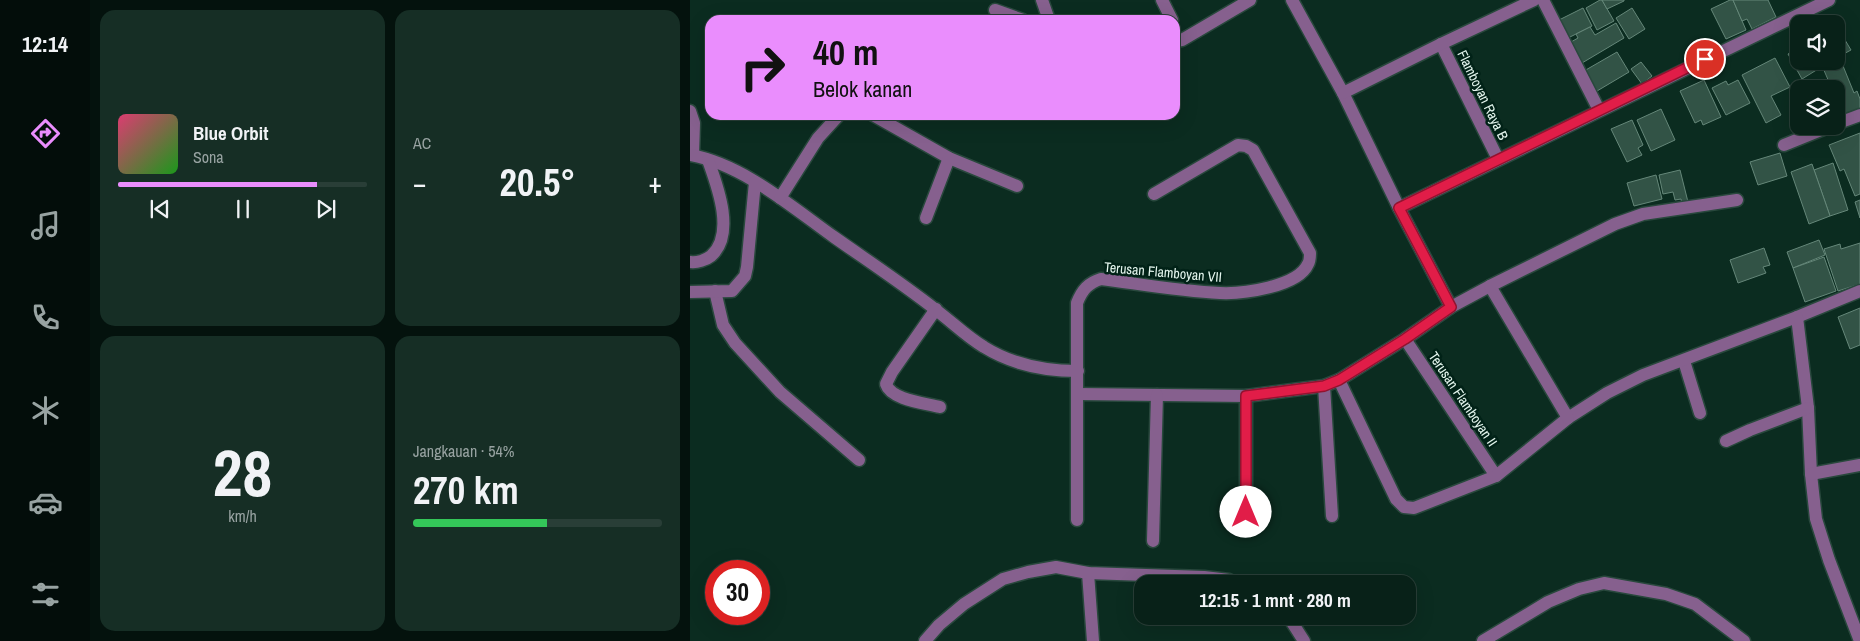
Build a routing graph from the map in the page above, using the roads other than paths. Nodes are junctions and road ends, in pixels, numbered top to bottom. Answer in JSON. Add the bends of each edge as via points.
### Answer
{"nodes":[{"id":1,"x":1042,"y":0,"type":"edge"},
{"id":2,"x":1162,"y":0,"type":"edge"},
{"id":3,"x":1250,"y":0,"type":"edge"},
{"id":4,"x":1292,"y":0,"type":"edge"},
{"id":5,"x":1534,"y":0,"type":"edge"},
{"id":6,"x":1543,"y":0,"type":"edge"},
{"id":7,"x":1829,"y":0,"type":"edge"},
{"id":8,"x":995,"y":10,"type":"dead end"},
{"id":9,"x":1008,"y":15,"type":"edge"},
{"id":10,"x":1047,"y":15,"type":"edge"},
{"id":11,"x":1170,"y":15,"type":"edge"},
{"id":12,"x":1180,"y":39,"type":"edge"},
{"id":13,"x":1441,"y":44,"type":"junction"},
{"id":14,"x":1343,"y":93,"type":"junction"},
{"id":15,"x":1599,"y":110,"type":"junction"},
{"id":16,"x":690,"y":111,"type":"edge"},
{"id":17,"x":1860,"y":115,"type":"edge"},
{"id":18,"x":834,"y":120,"type":"edge"},
{"id":19,"x":883,"y":120,"type":"edge"},
{"id":20,"x":1845,"y":121,"type":"edge"},
{"id":21,"x":1809,"y":135,"type":"edge"},
{"id":22,"x":1784,"y":145,"type":"dead end"},
{"id":23,"x":692,"y":155,"type":"edge"},
{"id":24,"x":949,"y":158,"type":"junction"},
{"id":25,"x":1498,"y":159,"type":"junction"},
{"id":26,"x":708,"y":160,"type":"junction"},
{"id":27,"x":755,"y":182,"type":"junction"},
{"id":28,"x":1017,"y":186,"type":"dead end"},
{"id":29,"x":1154,"y":194,"type":"dead end"},
{"id":30,"x":780,"y":198,"type":"junction"},
{"id":31,"x":1737,"y":200,"type":"dead end"},
{"id":32,"x":1399,"y":208,"type":"junction"},
{"id":33,"x":926,"y":218,"type":"dead end"},
{"id":34,"x":690,"y":262,"type":"edge"},
{"id":35,"x":1490,"y":286,"type":"junction"},
{"id":36,"x":715,"y":291,"type":"junction"},
{"id":37,"x":1860,"y":291,"type":"edge"},
{"id":38,"x":690,"y":292,"type":"edge"},
{"id":39,"x":1451,"y":307,"type":"junction"},
{"id":40,"x":936,"y":309,"type":"junction"},
{"id":41,"x":1797,"y":316,"type":"junction"},
{"id":42,"x":1405,"y":339,"type":"junction"},
{"id":43,"x":1684,"y":361,"type":"junction"},
{"id":44,"x":1078,"y":371,"type":"junction"},
{"id":45,"x":1339,"y":380,"type":"junction"},
{"id":46,"x":1324,"y":386,"type":"junction"},
{"id":47,"x":1078,"y":394,"type":"junction"},
{"id":48,"x":1157,"y":395,"type":"junction"},
{"id":49,"x":1246,"y":396,"type":"junction"},
{"id":50,"x":940,"y":407,"type":"dead end"},
{"id":51,"x":1808,"y":408,"type":"junction"},
{"id":52,"x":1700,"y":413,"type":"dead end"},
{"id":53,"x":1568,"y":418,"type":"junction"},
{"id":54,"x":1726,"y":441,"type":"dead end"},
{"id":55,"x":859,"y":460,"type":"dead end"},
{"id":56,"x":1860,"y":464,"type":"edge"},
{"id":57,"x":1811,"y":474,"type":"junction"},
{"id":58,"x":1496,"y":476,"type":"junction"},
{"id":59,"x":1246,"y":512,"type":"dead end"},
{"id":60,"x":1332,"y":516,"type":"dead end"},
{"id":61,"x":1077,"y":520,"type":"dead end"},
{"id":62,"x":1153,"y":541,"type":"dead end"},
{"id":63,"x":1088,"y":573,"type":"junction"},
{"id":64,"x":1146,"y":575,"type":"edge"},
{"id":65,"x":1294,"y":625,"type":"edge"},
{"id":66,"x":926,"y":641,"type":"edge"},
{"id":67,"x":1093,"y":641,"type":"edge"},
{"id":68,"x":1304,"y":641,"type":"edge"},
{"id":69,"x":1483,"y":641,"type":"edge"},
{"id":70,"x":1744,"y":641,"type":"edge"},
{"id":71,"x":1860,"y":641,"type":"edge"}],
"edges":[{"from":1,"to":10,"type":"street"},
{"from":2,"to":11,"type":"street"},
{"from":3,"to":12,"type":"street"},
{"from":4,"to":14,"type":"street"},
{"from":5,"to":13,"type":"street"},
{"from":6,"to":15,"type":"street"},
{"from":7,"to":15,"type":"street"},
{"from":8,"to":9,"type":"street"},
{"from":13,"to":14,"type":"street"},
{"from":13,"to":25,"type":"street","name":"Flamboyan Raya B"},
{"from":14,"to":32,"type":"street"},
{"from":15,"to":25,"type":"street"},
{"from":16,"to":23,"type":"street","via":[[694,123]]},
{"from":17,"to":20,"type":"street"},
{"from":18,"to":30,"type":"street","via":[[818,138]]},
{"from":19,"to":24,"type":"street"},
{"from":21,"to":22,"type":"street"},
{"from":23,"to":26,"type":"street"},
{"from":24,"to":28,"type":"street"},
{"from":24,"to":33,"type":"street"},
{"from":25,"to":32,"type":"street"},
{"from":26,"to":27,"type":"street"},
{"from":26,"to":34,"type":"street","via":[[719,190],[724,231],[717,251],[708,259]]},
{"from":27,"to":30,"type":"street"},
{"from":27,"to":36,"type":"street","via":[[745,276],[732,291]]},
{"from":29,"to":44,"type":"street","name":"Terusan Flamboyan VII","via":[[1238,145],[1246,146],[1253,150],[1310,253],[1308,265],[1298,276],[1283,284],[1222,293],[1101,279],[1092,282],[1080,294],[1077,303]]},
{"from":30,"to":40,"type":"street"},
{"from":31,"to":35,"type":"street","via":[[1643,214],[1615,224]]},
{"from":32,"to":39,"type":"street"},
{"from":35,"to":39,"type":"street"},
{"from":35,"to":53,"type":"street"},
{"from":36,"to":38,"type":"street"},
{"from":36,"to":55,"type":"street","via":[[723,325],[735,343],[780,392]]},
{"from":37,"to":41,"type":"street"},
{"from":39,"to":42,"type":"street"},
{"from":40,"to":44,"type":"street","via":[[983,347],[1006,358],[1032,368]]},
{"from":40,"to":50,"type":"street","via":[[886,384],[896,396]]},
{"from":41,"to":43,"type":"street"},
{"from":41,"to":51,"type":"street"},
{"from":42,"to":45,"type":"street"},
{"from":42,"to":58,"type":"street","name":"Terusan Flamboyan II"},
{"from":43,"to":52,"type":"street"},
{"from":43,"to":53,"type":"street","via":[[1643,375]]},
{"from":44,"to":47,"type":"street","name":"Terusan Flamboyan VII"},
{"from":45,"to":46,"type":"street"},
{"from":45,"to":58,"type":"street","via":[[1396,500],[1404,507],[1414,508]]},
{"from":46,"to":49,"type":"street"},
{"from":46,"to":60,"type":"street"},
{"from":47,"to":48,"type":"street"},
{"from":47,"to":61,"type":"street","name":"Terusan Flamboyan VII"},
{"from":48,"to":49,"type":"street"},
{"from":48,"to":62,"type":"street"},
{"from":49,"to":59,"type":"street"},
{"from":51,"to":54,"type":"street"},
{"from":51,"to":57,"type":"street"},
{"from":53,"to":58,"type":"street"},
{"from":56,"to":57,"type":"street"},
{"from":57,"to":71,"type":"street","via":[[1819,527]]},
{"from":63,"to":64,"type":"street"},
{"from":63,"to":66,"type":"street","via":[[1056,567],[1003,579],[964,604]]},
{"from":63,"to":67,"type":"street"},
{"from":65,"to":68,"type":"street"},
{"from":69,"to":70,"type":"street","via":[[1548,602],[1579,588],[1604,584],[1666,594],[1695,604]]}]}
